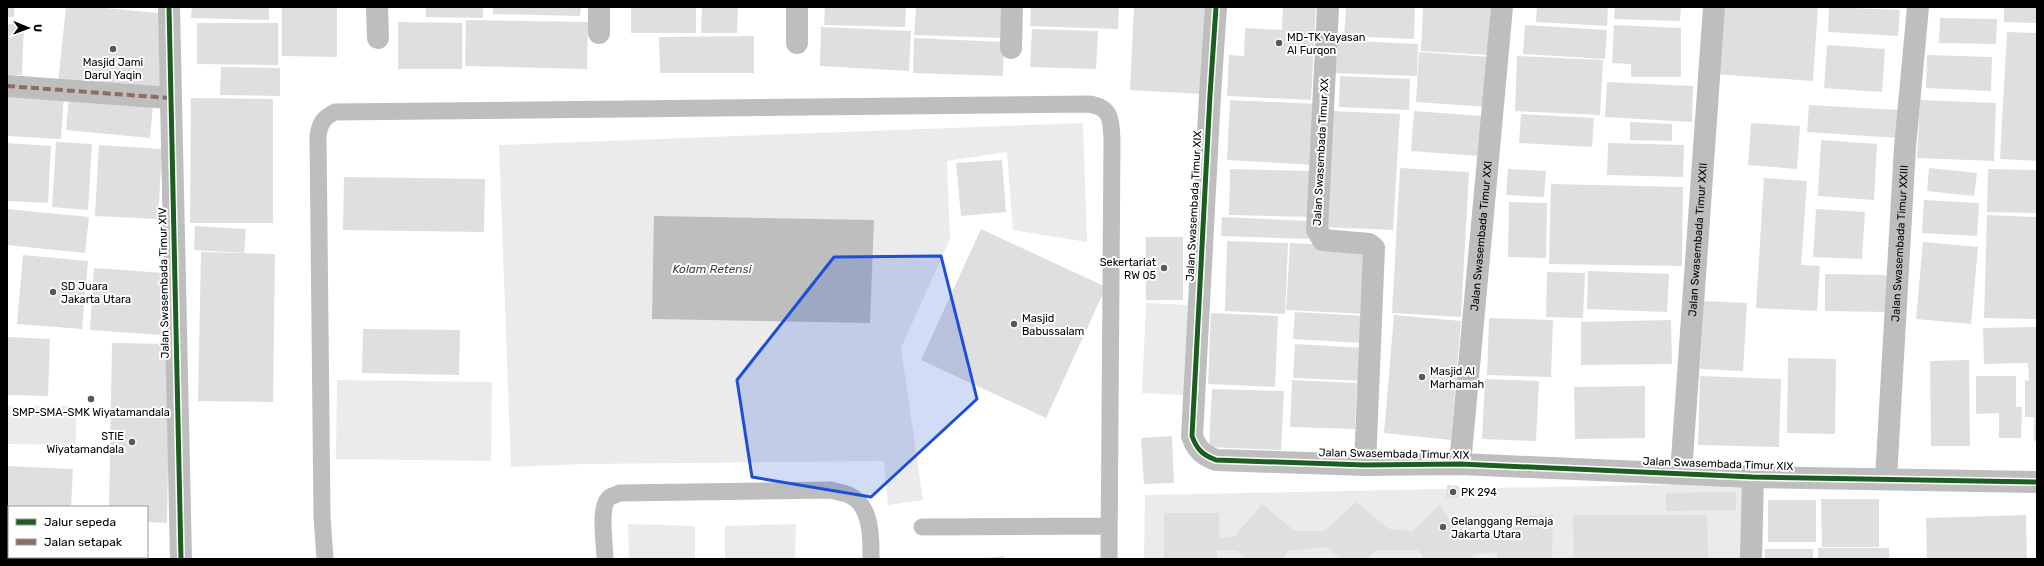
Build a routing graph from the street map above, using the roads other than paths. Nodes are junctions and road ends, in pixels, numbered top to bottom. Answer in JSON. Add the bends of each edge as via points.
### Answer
{"nodes":[{"id":1,"x":169,"y":7,"type":"edge"},
{"id":2,"x":377,"y":7,"type":"edge"},
{"id":3,"x":599,"y":7,"type":"edge"},
{"id":4,"x":797,"y":7,"type":"edge"},
{"id":5,"x":1012,"y":7,"type":"edge"},
{"id":6,"x":1216,"y":7,"type":"edge"},
{"id":7,"x":1328,"y":7,"type":"edge"},
{"id":8,"x":1502,"y":7,"type":"edge"},
{"id":9,"x":1714,"y":7,"type":"edge"},
{"id":10,"x":1918,"y":7,"type":"edge"},
{"id":11,"x":599,"y":33,"type":"dead end"},
{"id":12,"x":378,"y":38,"type":"dead end"},
{"id":13,"x":797,"y":43,"type":"dead end"},
{"id":14,"x":1011,"y":48,"type":"dead end"},
{"id":15,"x":7,"y":86,"type":"edge"},
{"id":16,"x":170,"y":98,"type":"junction"},
{"id":17,"x":1460,"y":464,"type":"junction"},
{"id":18,"x":1365,"y":465,"type":"junction"},
{"id":19,"x":1681,"y":473,"type":"junction"},
{"id":20,"x":1753,"y":477,"type":"junction"},
{"id":21,"x":1886,"y":479,"type":"junction"},
{"id":22,"x":2037,"y":482,"type":"edge"},
{"id":23,"x":1108,"y":526,"type":"junction"},
{"id":24,"x":922,"y":527,"type":"dead end"},
{"id":25,"x":180,"y":559,"type":"edge"},
{"id":26,"x":325,"y":559,"type":"edge"},
{"id":27,"x":605,"y":559,"type":"edge"},
{"id":28,"x":871,"y":559,"type":"edge"},
{"id":29,"x":1109,"y":559,"type":"edge"},
{"id":30,"x":1751,"y":559,"type":"edge"}],
"edges":[{"from":1,"to":16,"type":"street","name":"Jalan Swasembada Timur XIV"},
{"from":2,"to":12,"type":"street"},
{"from":3,"to":11,"type":"street"},
{"from":4,"to":13,"type":"street"},
{"from":5,"to":14,"type":"street"},
{"from":6,"to":18,"type":"street","name":"Jalan Swasembada Timur XIX","via":[[1192,436],[1200,452],[1216,460]]},
{"from":7,"to":18,"type":"street","name":"Jalan Swasembada Timur XX","via":[[1317,230],[1322,240],[1369,244],[1374,248]]},
{"from":8,"to":17,"type":"street","name":"Jalan Swasembada Timur XXI"},
{"from":9,"to":19,"type":"street","name":"Jalan Swasembada Timur XXII"},
{"from":10,"to":21,"type":"street","name":"Jalan Swasembada Timur XXIII","via":[[1905,147]]},
{"from":15,"to":16,"type":"street"},
{"from":16,"to":25,"type":"street","name":"Jalan Swasembada Timur XIV"},
{"from":17,"to":18,"type":"street","name":"Jalan Swasembada Timur XIX"},
{"from":17,"to":19,"type":"street","name":"Jalan Swasembada Timur XIX"},
{"from":19,"to":20,"type":"street","name":"Jalan Swasembada Timur XIX"},
{"from":20,"to":21,"type":"street","name":"Jalan Swasembada Timur XIX"},
{"from":20,"to":30,"type":"street"},
{"from":21,"to":22,"type":"street","name":"Jalan Swasembada Timur XIX"},
{"from":23,"to":24,"type":"lane"},
{"from":23,"to":26,"type":"lane","via":[[1112,140],[1110,118],[1099,106],[335,112],[324,117],[319,125],[318,136],[322,516]]},
{"from":23,"to":29,"type":"lane"},
{"from":27,"to":28,"type":"lane","via":[[605,504],[610,497],[619,494],[831,490],[850,496],[864,509],[871,535]]}]}
